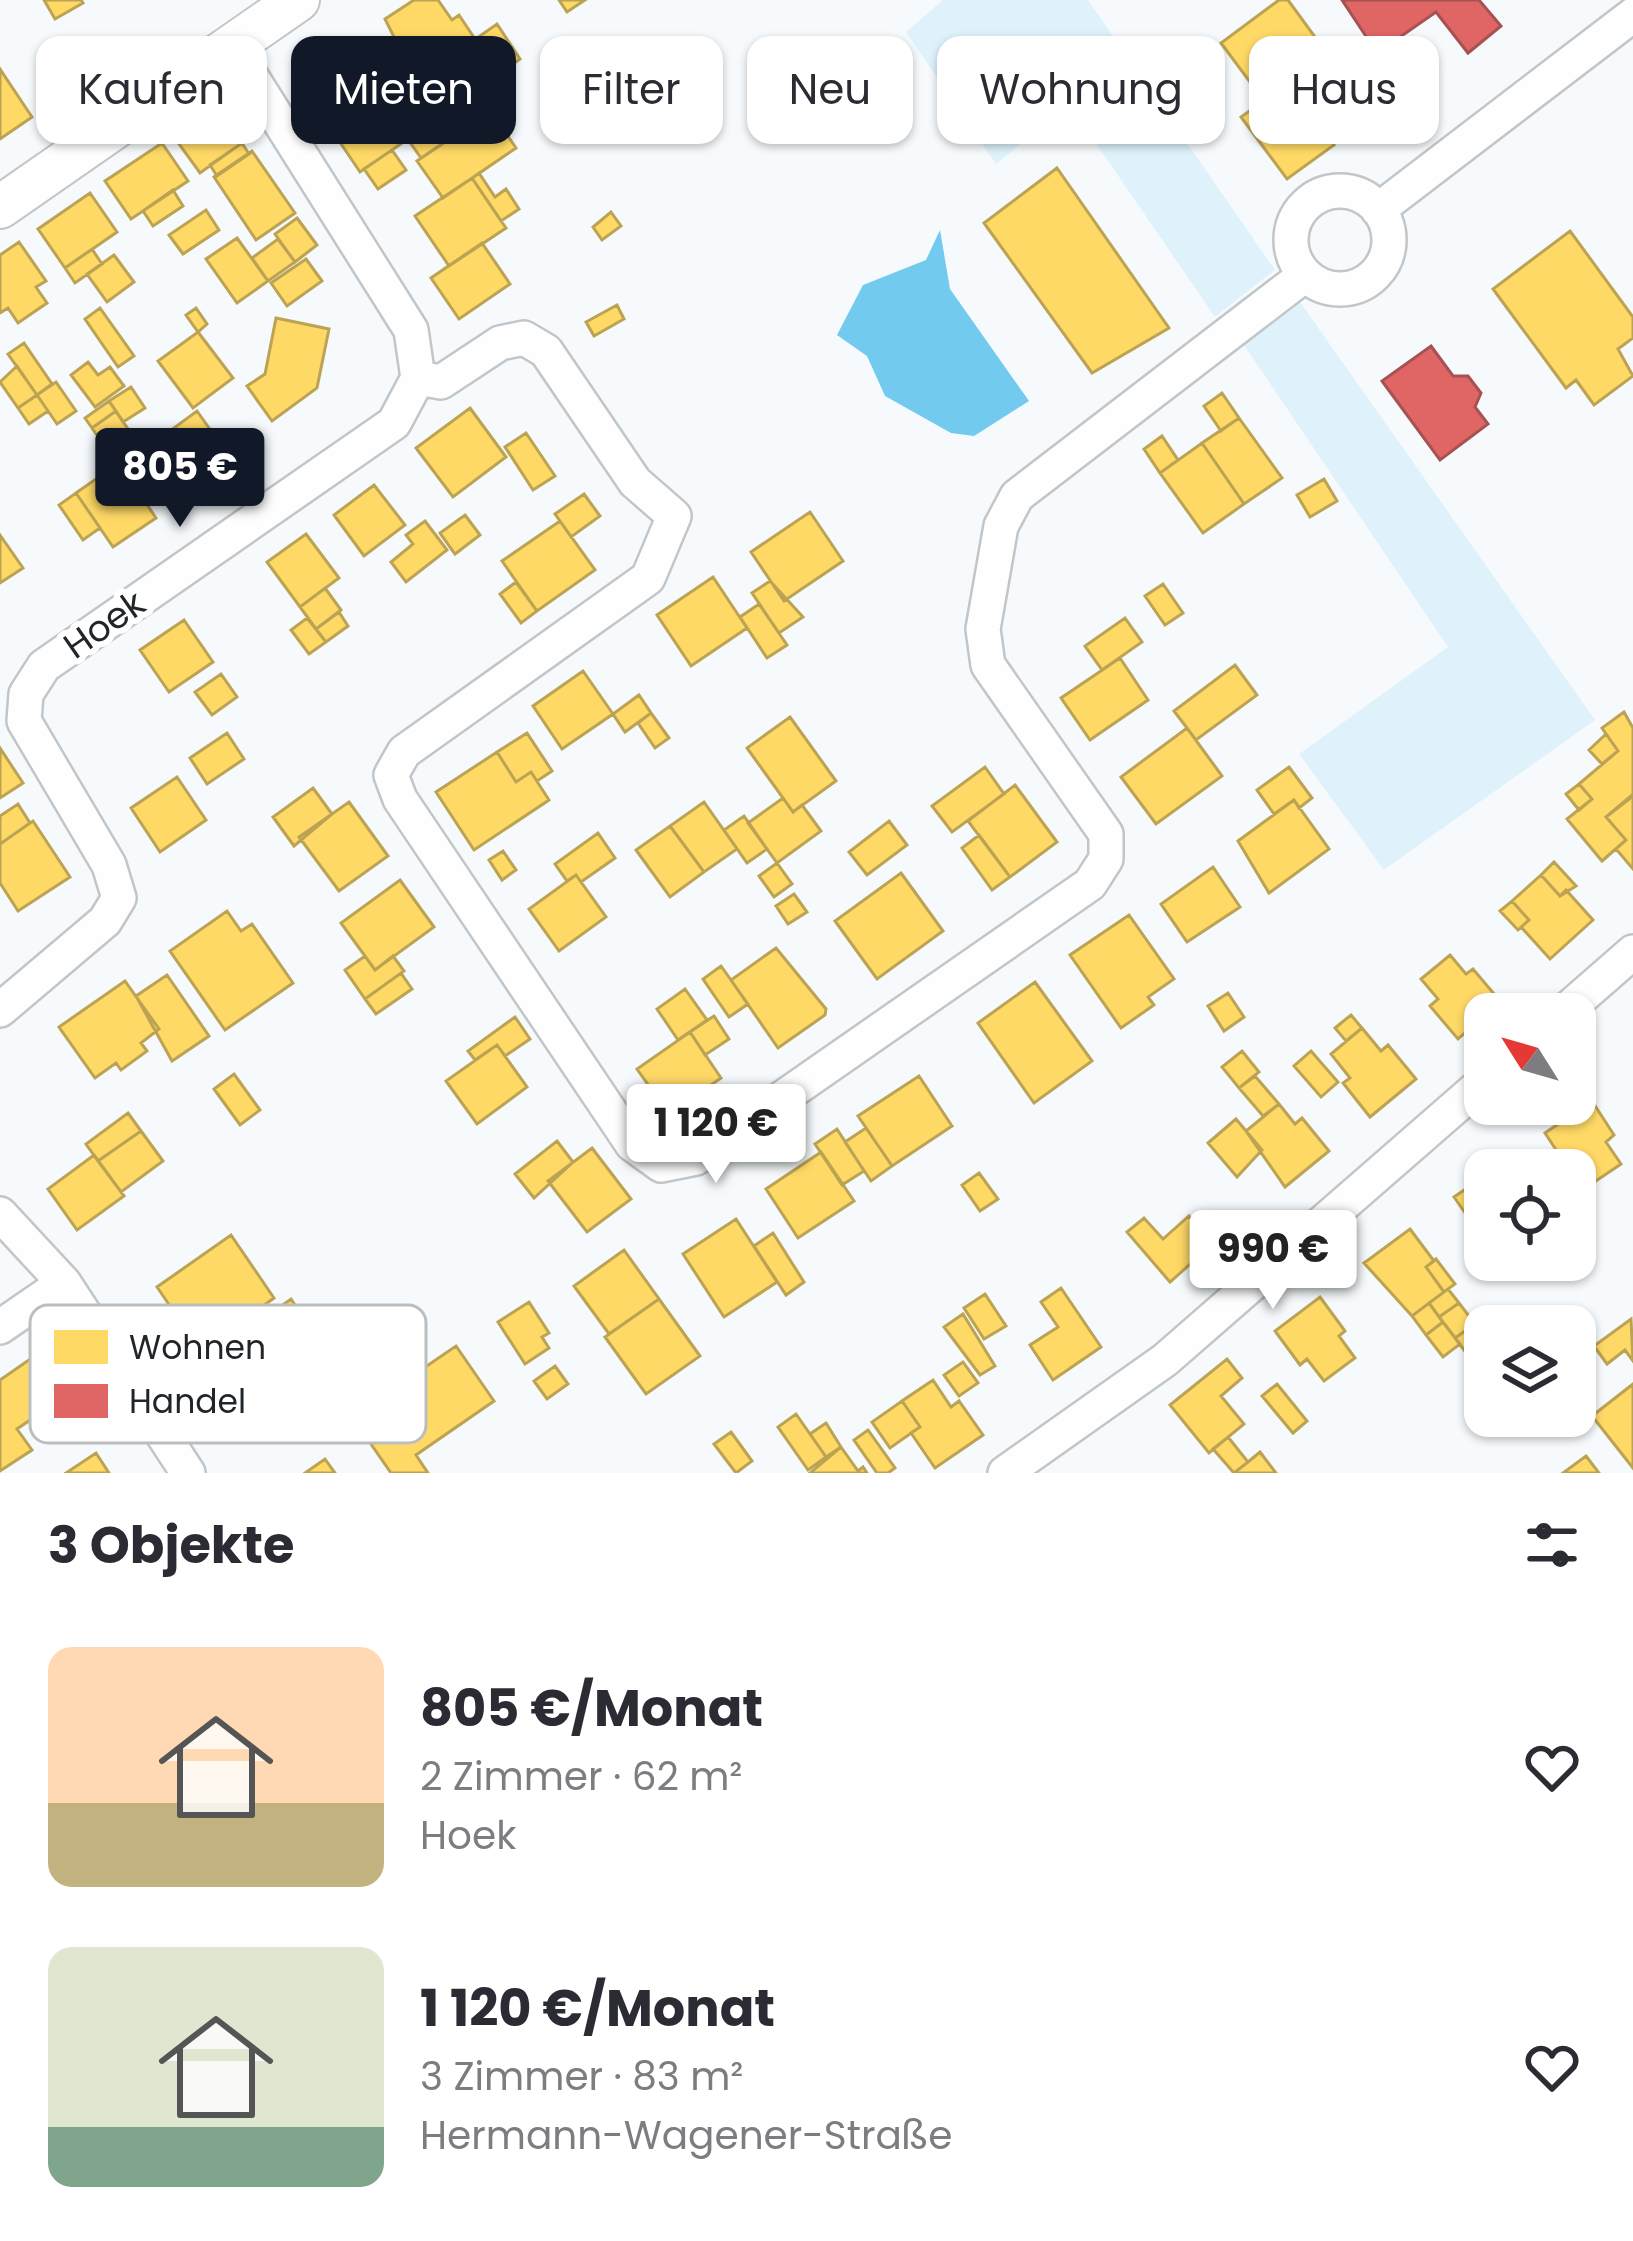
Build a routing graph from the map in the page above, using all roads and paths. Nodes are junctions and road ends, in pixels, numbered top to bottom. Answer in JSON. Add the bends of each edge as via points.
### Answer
{"nodes":[{"id":1,"x":274,"y":7,"type":"edge"},
{"id":2,"x":1633,"y":15,"type":"edge"},
{"id":3,"x":243,"y":36,"type":"edge"},
{"id":4,"x":267,"y":102,"type":"edge"},
{"id":5,"x":90,"y":144,"type":"edge"},
{"id":6,"x":0,"y":206,"type":"edge"},
{"id":7,"x":1378,"y":209,"type":"junction"},
{"id":8,"x":1305,"y":275,"type":"junction"},
{"id":9,"x":418,"y":379,"type":"junction"},
{"id":10,"x":1633,"y":952,"type":"edge"},
{"id":11,"x":1586,"y":993,"type":"edge"},
{"id":12,"x":0,"y":1010,"type":"edge"},
{"id":13,"x":1464,"y":1099,"type":"edge"},
{"id":14,"x":0,"y":1214,"type":"edge"},
{"id":15,"x":64,"y":1283,"type":"junction"},
{"id":16,"x":32,"y":1305,"type":"edge"},
{"id":17,"x":78,"y":1305,"type":"edge"},
{"id":18,"x":30,"y":1306,"type":"edge"},
{"id":19,"x":0,"y":1327,"type":"edge"},
{"id":20,"x":168,"y":1443,"type":"edge"},
{"id":21,"x":188,"y":1473,"type":"edge"},
{"id":22,"x":1005,"y":1473,"type":"edge"}],
"edges":[{"from":1,"to":3,"type":"street"},
{"from":2,"to":7,"type":"street"},
{"from":4,"to":9,"type":"street","via":[[411,330]]},
{"from":5,"to":6,"type":"street"},
{"from":7,"to":8,"type":"street","via":[[1389,240],[1378,272],[1334,290]]},
{"from":7,"to":8,"type":"street","via":[[1336,191],[1307,203],[1292,231]]},
{"from":8,"to":9,"type":"street","via":[[1017,496],[1001,526],[983,629],[988,665],[1106,834],[1106,860],[1090,884],[695,1158],[661,1165],[632,1144],[400,799],[392,775],[404,752],[648,578],[674,516],[635,482],[546,351],[524,338],[500,343],[441,382]]},
{"from":9,"to":12,"type":"street","name":"Hoek","via":[[394,423],[44,666],[26,694],[24,721],[110,865],[119,898],[105,921]]},
{"from":10,"to":11,"type":"street"},
{"from":13,"to":22,"type":"street","via":[[1165,1360]]},
{"from":14,"to":15,"type":"street"},
{"from":15,"to":16,"type":"street"},
{"from":15,"to":17,"type":"street"},
{"from":18,"to":19,"type":"street"},
{"from":20,"to":21,"type":"street"}]}
